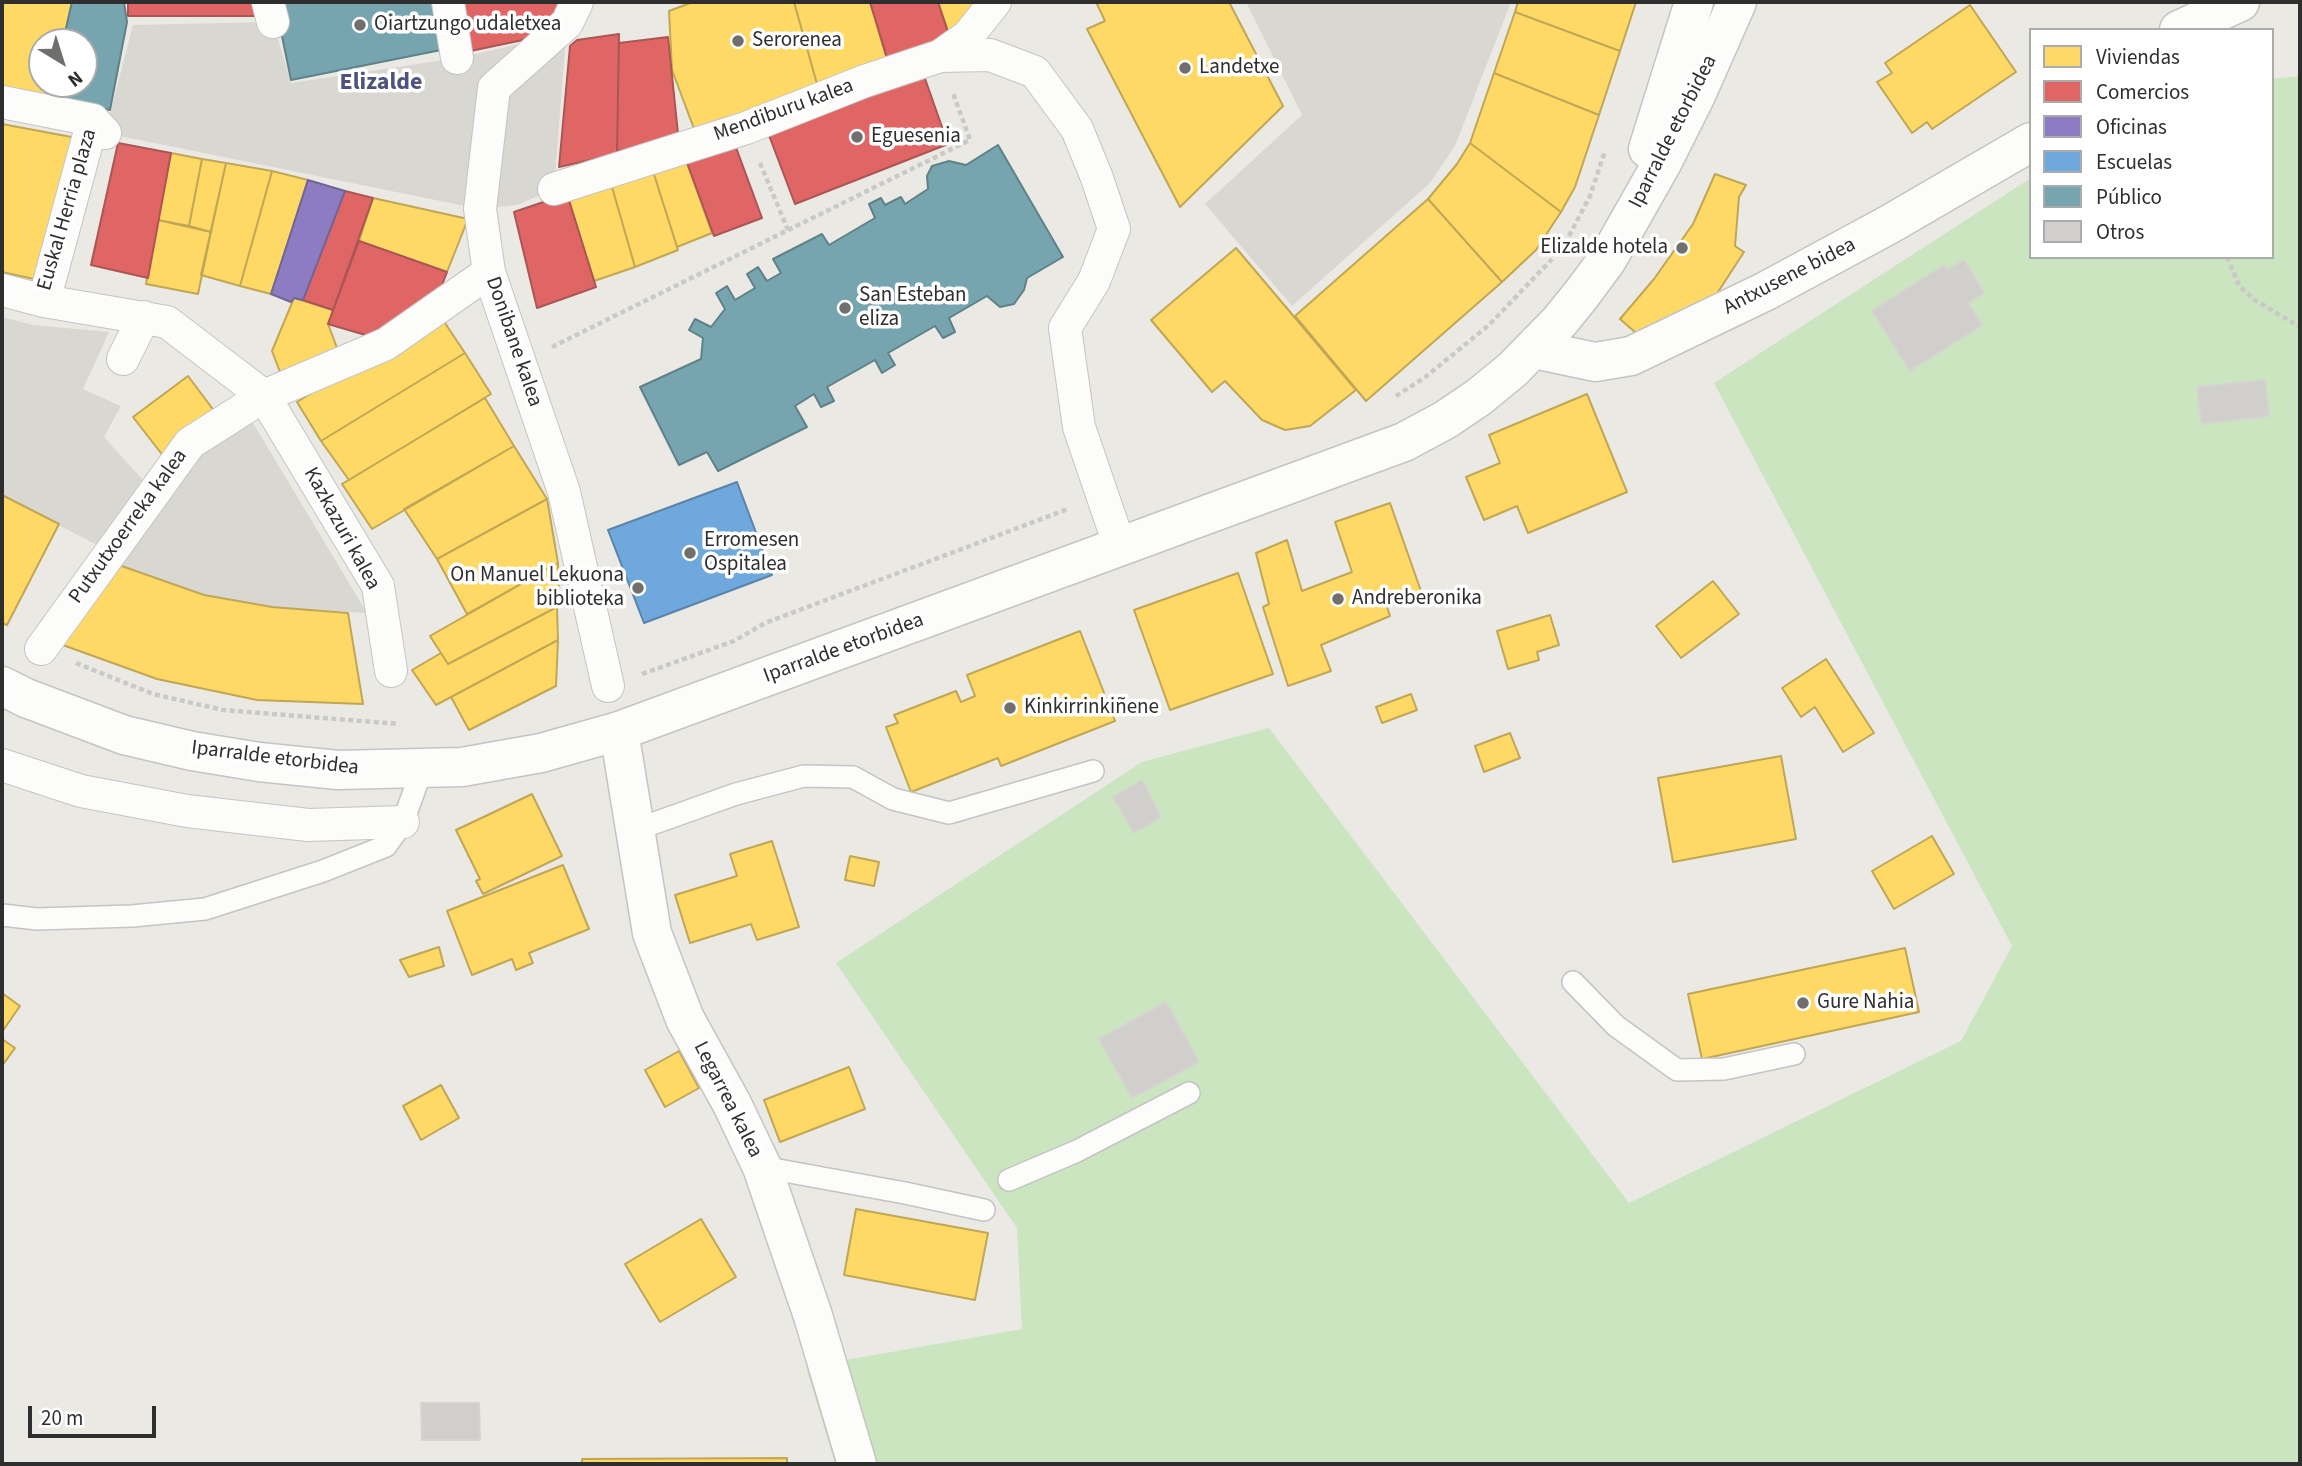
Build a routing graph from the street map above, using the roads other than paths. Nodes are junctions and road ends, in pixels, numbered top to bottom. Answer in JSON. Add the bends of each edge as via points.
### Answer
{"nodes":[{"id":1,"x":448,"y":2,"type":"edge"},
{"id":2,"x":995,"y":2,"type":"edge"},
{"id":3,"x":1694,"y":2,"type":"edge"},
{"id":4,"x":2240,"y":2,"type":"edge"},
{"id":5,"x":1731,"y":7,"type":"edge"},
{"id":6,"x":572,"y":12,"type":"edge"},
{"id":7,"x":2183,"y":28,"type":"edge"},
{"id":8,"x":940,"y":56,"type":"junction"},
{"id":9,"x":457,"y":58,"type":"dead end"},
{"id":10,"x":2,"y":102,"type":"edge"},
{"id":11,"x":2029,"y":143,"type":"edge"},
{"id":12,"x":554,"y":189,"type":"dead end"},
{"id":13,"x":1607,"y":260,"type":"junction"},
{"id":14,"x":489,"y":272,"type":"junction"},
{"id":15,"x":2,"y":290,"type":"edge"},
{"id":16,"x":44,"y":301,"type":"junction"},
{"id":17,"x":144,"y":317,"type":"junction"},
{"id":18,"x":1534,"y":349,"type":"junction"},
{"id":19,"x":123,"y":359,"type":"dead end"},
{"id":20,"x":264,"y":396,"type":"junction"},
{"id":21,"x":1120,"y":547,"type":"junction"},
{"id":22,"x":41,"y":649,"type":"road end"},
{"id":23,"x":391,"y":671,"type":"dead end"},
{"id":24,"x":2,"y":686,"type":"edge"},
{"id":25,"x":608,"y":686,"type":"dead end"},
{"id":26,"x":619,"y":731,"type":"junction"},
{"id":27,"x":2,"y":765,"type":"edge"},
{"id":28,"x":422,"y":769,"type":"junction"},
{"id":29,"x":1094,"y":771,"type":"dead end"},
{"id":30,"x":403,"y":822,"type":"junction"},
{"id":31,"x":635,"y":830,"type":"junction"},
{"id":32,"x":2,"y":915,"type":"edge"},
{"id":33,"x":1573,"y":982,"type":"dead end"},
{"id":34,"x":1794,"y":1054,"type":"dead end"},
{"id":35,"x":1189,"y":1093,"type":"dead end"},
{"id":36,"x":762,"y":1167,"type":"junction"},
{"id":37,"x":1009,"y":1180,"type":"dead end"},
{"id":38,"x":984,"y":1210,"type":"dead end"},
{"id":39,"x":857,"y":1464,"type":"edge"}],
"edges":[{"from":1,"to":9,"type":"street"},
{"from":2,"to":8,"type":"street","name":"Mendiburu kalea","via":[[968,36]]},
{"from":3,"to":13,"type":"main road","name":"Iparralde etorbidea"},
{"from":4,"to":7,"type":"main road"},
{"from":5,"to":13,"type":"main road","name":"Iparralde etorbidea","via":[[1696,95]]},
{"from":6,"to":14,"type":"street","name":"Donibane kalea","via":[[494,88],[480,209]]},
{"from":8,"to":12,"type":"street","name":"Mendiburu kalea","via":[[746,128]]},
{"from":8,"to":21,"type":"street","via":[[990,55],[1035,72],[1076,129],[1097,178],[1114,229],[1094,281],[1065,328],[1079,427]]},
{"from":10,"to":16,"type":"street","name":"Euskal Herria plaza","via":[[99,127]]},
{"from":11,"to":18,"type":"main road","name":"Antxusene bidea","via":[[1766,291],[1631,356],[1595,362]]},
{"from":13,"to":18,"type":"main road","name":"Iparralde etorbidea"},
{"from":14,"to":20,"type":"street","name":"Putxutxoerreka kalea","via":[[386,344]]},
{"from":14,"to":25,"type":"street","name":"Donibane kalea","via":[[564,492]]},
{"from":15,"to":16,"type":"street","name":"Euskal Herria plaza"},
{"from":16,"to":17,"type":"street"},
{"from":17,"to":19,"type":"street"},
{"from":17,"to":20,"type":"street","via":[[167,321]]},
{"from":18,"to":21,"type":"main road","name":"Iparralde etorbidea","via":[[1479,397],[1404,442]]},
{"from":20,"to":22,"type":"street","name":"Putxutxoerreka kalea","via":[[190,443]]},
{"from":20,"to":23,"type":"street","name":"Kazkazuri kalea","via":[[378,586]]},
{"from":21,"to":26,"type":"main road","name":"Iparralde etorbidea"},
{"from":24,"to":28,"type":"main road","name":"Iparralde etorbidea","via":[[124,735],[192,751],[338,770]]},
{"from":26,"to":28,"type":"main road","name":"Iparralde etorbidea","via":[[541,753]]},
{"from":26,"to":31,"type":"main road","name":"Legarrea kalea"},
{"from":27,"to":30,"type":"street","via":[[81,791],[187,811],[308,825]]},
{"from":28,"to":30,"type":"lane"},
{"from":29,"to":31,"type":"lane","via":[[949,813],[893,799],[853,777],[804,776],[736,794]]},
{"from":30,"to":32,"type":"lane","via":[[386,846],[205,909],[50,919]]},
{"from":31,"to":36,"type":"main road","name":"Legarrea kalea","via":[[652,933],[685,1019]]},
{"from":33,"to":34,"type":"lane","via":[[1616,1026],[1677,1070],[1724,1069]]},
{"from":35,"to":37,"type":"lane"},
{"from":36,"to":38,"type":"lane"},
{"from":36,"to":39,"type":"main road","name":"Legarrea kalea"}]}
